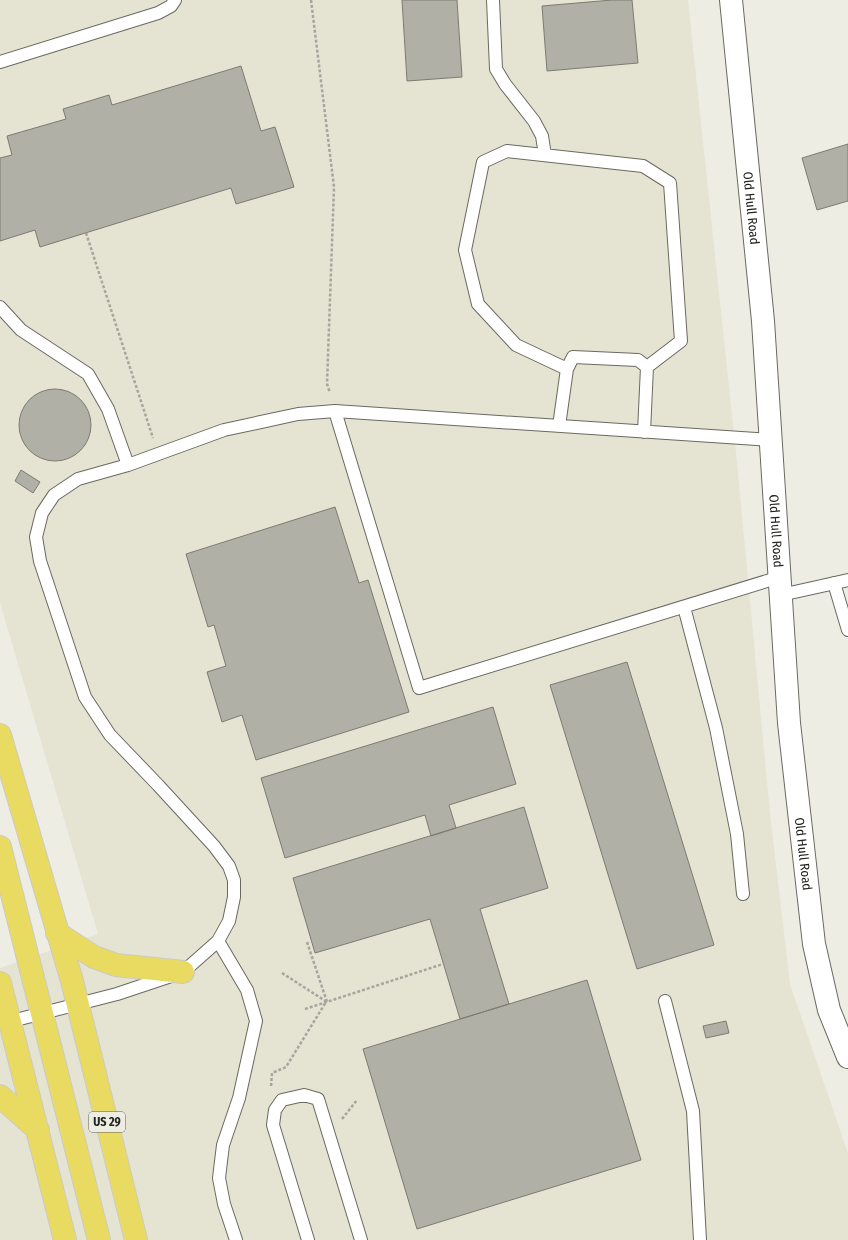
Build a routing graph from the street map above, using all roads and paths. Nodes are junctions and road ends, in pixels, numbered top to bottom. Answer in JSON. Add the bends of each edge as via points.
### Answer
{"nodes":[{"id":1,"x":175,"y":0,"type":"edge"},
{"id":2,"x":311,"y":0,"type":"edge"},
{"id":3,"x":493,"y":0,"type":"edge"},
{"id":4,"x":731,"y":0,"type":"edge"},
{"id":5,"x":0,"y":62,"type":"edge"},
{"id":6,"x":545,"y":155,"type":"junction"},
{"id":7,"x":86,"y":233,"type":"dead end"},
{"id":8,"x":0,"y":308,"type":"edge"},
{"id":9,"x":647,"y":367,"type":"junction"},
{"id":10,"x":567,"y":369,"type":"junction"},
{"id":11,"x":335,"y":411,"type":"junction"},
{"id":12,"x":559,"y":426,"type":"junction"},
{"id":13,"x":644,"y":432,"type":"junction"},
{"id":14,"x":153,"y":438,"type":"dead end"},
{"id":15,"x":770,"y":440,"type":"junction"},
{"id":16,"x":128,"y":465,"type":"junction"},
{"id":17,"x":848,"y":580,"type":"edge"},
{"id":18,"x":834,"y":583,"type":"junction"},
{"id":19,"x":780,"y":586,"type":"junction"},
{"id":20,"x":684,"y":607,"type":"junction"},
{"id":21,"x":848,"y":630,"type":"edge"},
{"id":22,"x":0,"y":736,"type":"edge"},
{"id":23,"x":0,"y":847,"type":"edge"},
{"id":24,"x":743,"y":894,"type":"dead end"},
{"id":25,"x":58,"y":933,"type":"junction"},
{"id":26,"x":218,"y":941,"type":"junction"},
{"id":27,"x":308,"y":942,"type":"dead end"},
{"id":28,"x":443,"y":964,"type":"dead end"},
{"id":29,"x":184,"y":972,"type":"junction"},
{"id":30,"x":282,"y":973,"type":"dead end"},
{"id":31,"x":0,"y":983,"type":"edge"},
{"id":32,"x":327,"y":1002,"type":"junction"},
{"id":33,"x":665,"y":1002,"type":"dead end"},
{"id":34,"x":77,"y":1005,"type":"junction"},
{"id":35,"x":305,"y":1009,"type":"dead end"},
{"id":36,"x":42,"y":1014,"type":"junction"},
{"id":37,"x":5,"y":1023,"type":"edge"},
{"id":38,"x":848,"y":1057,"type":"edge"},
{"id":39,"x":272,"y":1073,"type":"dead end"},
{"id":40,"x":0,"y":1096,"type":"edge"},
{"id":41,"x":38,"y":1130,"type":"junction"},
{"id":42,"x":66,"y":1240,"type":"edge"},
{"id":43,"x":99,"y":1240,"type":"edge"},
{"id":44,"x":136,"y":1240,"type":"edge"},
{"id":45,"x":236,"y":1240,"type":"edge"},
{"id":46,"x":308,"y":1240,"type":"edge"},
{"id":47,"x":361,"y":1240,"type":"edge"},
{"id":48,"x":700,"y":1240,"type":"edge"}],
"edges":[{"from":1,"to":5,"type":"lane","via":[[171,6],[158,13]]},
{"from":2,"to":11,"type":"path","via":[[334,187],[326,384]]},
{"from":3,"to":6,"type":"lane","via":[[496,69],[534,121],[542,136]]},
{"from":4,"to":15,"type":"main road","name":"Old Hull Road","via":[[763,321]]},
{"from":6,"to":9,"type":"lane","via":[[643,166],[670,182],[681,341]]},
{"from":6,"to":10,"type":"lane","via":[[507,151],[484,162],[465,250],[478,304],[516,345]]},
{"from":7,"to":14,"type":"path"},
{"from":8,"to":16,"type":"lane","via":[[22,330],[88,374],[108,409]]},
{"from":9,"to":10,"type":"lane","via":[[638,360],[573,357]]},
{"from":9,"to":13,"type":"lane"},
{"from":10,"to":12,"type":"lane"},
{"from":11,"to":12,"type":"lane"},
{"from":11,"to":16,"type":"lane","via":[[298,414],[224,430]]},
{"from":11,"to":20,"type":"lane","via":[[419,688]]},
{"from":12,"to":13,"type":"lane"},
{"from":13,"to":15,"type":"lane"},
{"from":15,"to":19,"type":"main road","name":"Old Hull Road"},
{"from":16,"to":26,"type":"lane","via":[[78,479],[54,495],[42,513],[36,537],[40,561],[86,697],[110,735],[214,846],[229,866],[234,880],[234,897],[229,921]]},
{"from":17,"to":18,"type":"lane"},
{"from":18,"to":19,"type":"lane"},
{"from":18,"to":21,"type":"lane"},
{"from":19,"to":20,"type":"lane"},
{"from":19,"to":38,"type":"main road","name":"Old Hull Road","via":[[789,723],[814,944],[829,1010]]},
{"from":20,"to":24,"type":"lane","via":[[718,736],[737,834]]},
{"from":22,"to":25,"type":"highway","number":"US 29"},
{"from":23,"to":36,"type":"highway"},
{"from":25,"to":29,"type":"highway","via":[[94,958],[116,965]]},
{"from":25,"to":34,"type":"highway","number":"US 29"},
{"from":26,"to":29,"type":"lane"},
{"from":26,"to":45,"type":"lane","via":[[247,990],[256,1021],[239,1098],[223,1145],[219,1178],[224,1204]]},
{"from":27,"to":32,"type":"path"},
{"from":28,"to":32,"type":"path"},
{"from":29,"to":34,"type":"lane"},
{"from":30,"to":32,"type":"path"},
{"from":31,"to":37,"type":"highway"},
{"from":32,"to":35,"type":"path"},
{"from":32,"to":39,"type":"path","via":[[286,1067]]},
{"from":33,"to":48,"type":"lane","via":[[693,1111]]},
{"from":34,"to":36,"type":"lane"},
{"from":34,"to":44,"type":"highway","number":"US 29"},
{"from":36,"to":37,"type":"lane"},
{"from":36,"to":43,"type":"highway"},
{"from":37,"to":41,"type":"highway"},
{"from":40,"to":41,"type":"highway"},
{"from":41,"to":42,"type":"highway"},
{"from":46,"to":47,"type":"lane","via":[[273,1125],[275,1110],[282,1100],[304,1095],[318,1099]]}]}
